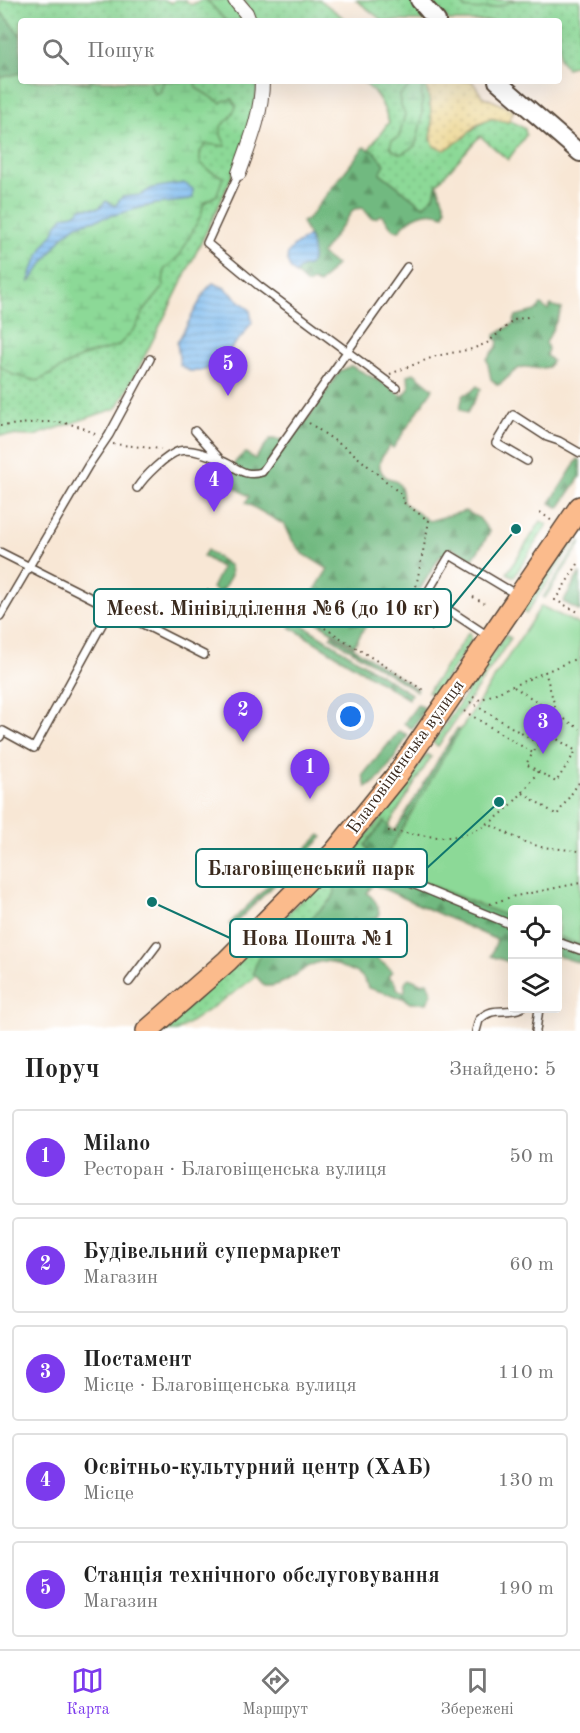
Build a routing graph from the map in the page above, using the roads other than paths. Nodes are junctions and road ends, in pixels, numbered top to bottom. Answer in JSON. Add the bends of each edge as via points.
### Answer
{"nodes":[{"id":1,"x":235,"y":0,"type":"edge"},
{"id":2,"x":419,"y":0,"type":"edge"},
{"id":3,"x":248,"y":18,"type":"edge"},
{"id":4,"x":434,"y":18,"type":"edge"},
{"id":5,"x":262,"y":84,"type":"edge"},
{"id":6,"x":500,"y":84,"type":"edge"},
{"id":7,"x":580,"y":153,"type":"edge"},
{"id":8,"x":239,"y":173,"type":"joint"},
{"id":9,"x":407,"y":267,"type":"dead end"},
{"id":10,"x":348,"y":351,"type":"junction"},
{"id":11,"x":150,"y":359,"type":"dead end"},
{"id":12,"x":396,"y":388,"type":"dead end"},
{"id":13,"x":195,"y":431,"type":"dead end"},
{"id":14,"x":580,"y":453,"type":"edge"},
{"id":15,"x":221,"y":460,"type":"junction"},
{"id":16,"x":527,"y":460,"type":"dead end"},
{"id":17,"x":137,"y":488,"type":"dead end"},
{"id":18,"x":580,"y":507,"type":"edge"},
{"id":19,"x":0,"y":552,"type":"edge"},
{"id":20,"x":29,"y":566,"type":"junction"},
{"id":21,"x":519,"y":596,"type":"junction"},
{"id":22,"x":111,"y":608,"type":"junction"},
{"id":23,"x":0,"y":616,"type":"edge"},
{"id":24,"x":491,"y":638,"type":"junction"},
{"id":25,"x":204,"y":655,"type":"dead end"},
{"id":26,"x":1,"y":733,"type":"edge"},
{"id":27,"x":374,"y":868,"type":"dead end"},
{"id":28,"x":508,"y":923,"type":"edge"},
{"id":29,"x":562,"y":943,"type":"edge"},
{"id":30,"x":157,"y":945,"type":"dead end"},
{"id":31,"x":580,"y":950,"type":"edge"},
{"id":32,"x":129,"y":982,"type":"dead end"},
{"id":33,"x":508,"y":1011,"type":"edge"},
{"id":34,"x":538,"y":1013,"type":"edge"},
{"id":35,"x":147,"y":1031,"type":"edge"},
{"id":36,"x":476,"y":1031,"type":"edge"},
{"id":37,"x":536,"y":1031,"type":"edge"}],
"edges":[{"from":1,"to":3,"type":"street"},
{"from":2,"to":4,"type":"street"},
{"from":5,"to":8,"type":"street","via":[[258,121]]},
{"from":6,"to":7,"type":"street"},
{"from":8,"to":10,"type":"lane","via":[[207,243]]},
{"from":9,"to":10,"type":"lane"},
{"from":10,"to":12,"type":"lane"},
{"from":10,"to":15,"type":"lane","via":[[262,472],[252,476]]},
{"from":11,"to":20,"type":"lane","via":[[110,435]]},
{"from":13,"to":15,"type":"lane"},
{"from":14,"to":16,"type":"lane","via":[[513,415],[496,443]]},
{"from":15,"to":17,"type":"lane","via":[[179,451],[154,468]]},
{"from":18,"to":21,"type":"main road","name":"Благовіщенська вулиця"},
{"from":19,"to":20,"type":"lane"},
{"from":20,"to":22,"type":"lane"},
{"from":20,"to":23,"type":"lane"},
{"from":21,"to":24,"type":"main road","name":"Благовіщенська вулиця"},
{"from":21,"to":24,"type":"lane","via":[[450,555],[426,595]]},
{"from":22,"to":25,"type":"lane"},
{"from":22,"to":26,"type":"lane","via":[[34,748]]},
{"from":24,"to":35,"type":"main road","name":"Благовіщенська вулиця","via":[[397,775],[334,853],[226,960]]},
{"from":27,"to":28,"type":"lane"},
{"from":29,"to":31,"type":"lane"},
{"from":30,"to":32,"type":"lane"},
{"from":33,"to":36,"type":"lane","via":[[493,1010],[479,1020]]},
{"from":34,"to":37,"type":"lane"}]}
